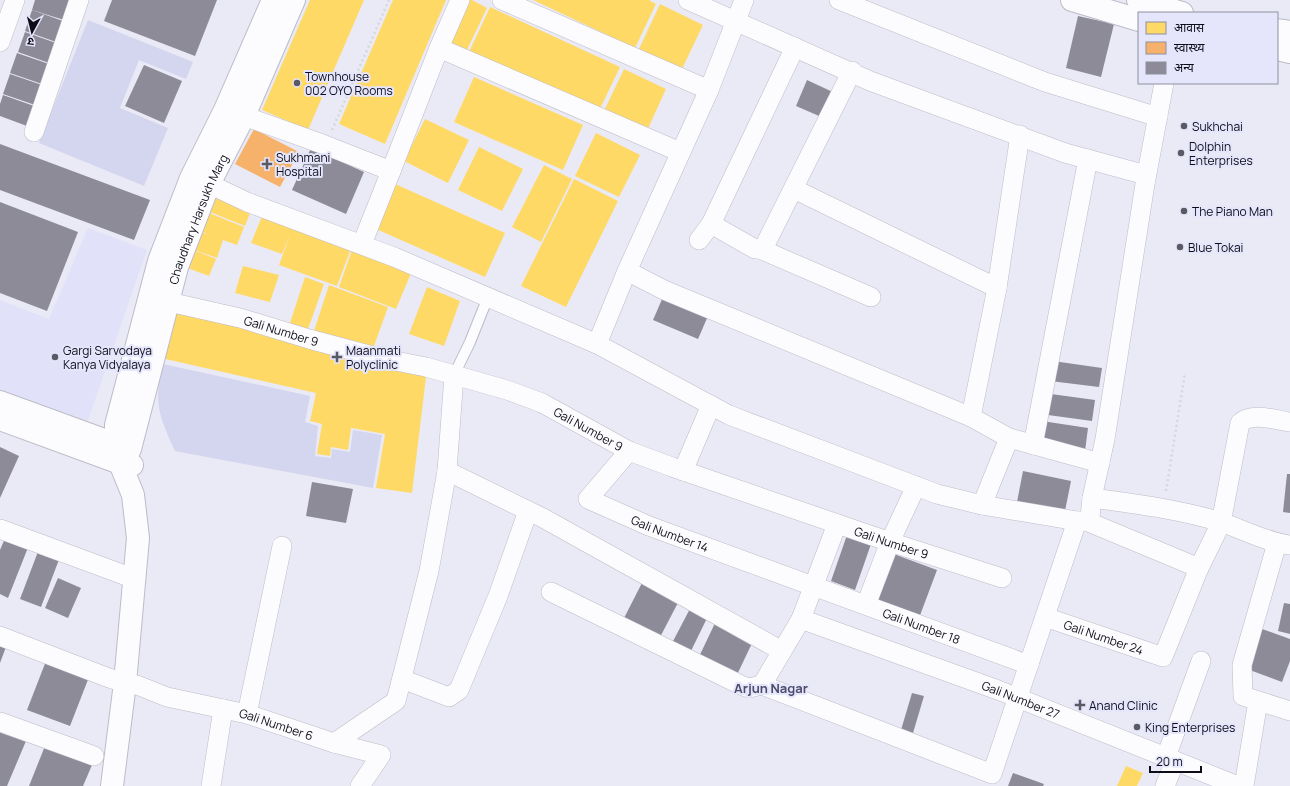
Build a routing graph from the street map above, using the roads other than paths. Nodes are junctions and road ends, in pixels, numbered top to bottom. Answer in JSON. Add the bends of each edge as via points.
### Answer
{"nodes":[{"id":1,"x":15,"y":0,"type":"edge"},
{"id":2,"x":79,"y":0,"type":"edge"},
{"id":3,"x":273,"y":0,"type":"edge"},
{"id":4,"x":294,"y":0,"type":"edge"},
{"id":5,"x":460,"y":0,"type":"edge"},
{"id":6,"x":502,"y":0,"type":"edge"},
{"id":7,"x":688,"y":0,"type":"edge"},
{"id":8,"x":744,"y":0,"type":"edge"},
{"id":9,"x":839,"y":0,"type":"edge"},
{"id":10,"x":1072,"y":0,"type":"edge"},
{"id":11,"x":1138,"y":0,"type":"edge"},
{"id":12,"x":1175,"y":12,"type":"edge"},
{"id":13,"x":1138,"y":20,"type":"edge"},
{"id":14,"x":737,"y":21,"type":"junction"},
{"id":15,"x":1278,"y":30,"type":"edge"},
{"id":16,"x":1290,"y":32,"type":"edge"},
{"id":17,"x":0,"y":42,"type":"edge"},
{"id":18,"x":795,"y":47,"type":"junction"},
{"id":19,"x":439,"y":48,"type":"junction"},
{"id":20,"x":1278,"y":49,"type":"edge"},
{"id":21,"x":1290,"y":52,"type":"edge"},
{"id":22,"x":852,"y":71,"type":"junction"},
{"id":23,"x":1164,"y":84,"type":"edge"},
{"id":24,"x":708,"y":90,"type":"junction"},
{"id":25,"x":244,"y":116,"type":"junction"},
{"id":26,"x":1158,"y":117,"type":"junction"},
{"id":27,"x":34,"y":132,"type":"dead end"},
{"id":28,"x":1020,"y":135,"type":"junction"},
{"id":29,"x":680,"y":152,"type":"junction"},
{"id":30,"x":1088,"y":159,"type":"junction"},
{"id":31,"x":391,"y":171,"type":"junction"},
{"id":32,"x":1146,"y":175,"type":"junction"},
{"id":33,"x":209,"y":184,"type":"junction"},
{"id":34,"x":794,"y":189,"type":"junction"},
{"id":35,"x":710,"y":224,"type":"junction"},
{"id":36,"x":699,"y":240,"type":"dead end"},
{"id":37,"x":362,"y":244,"type":"junction"},
{"id":38,"x":760,"y":248,"type":"junction"},
{"id":39,"x":627,"y":271,"type":"junction"},
{"id":40,"x":997,"y":288,"type":"junction"},
{"id":41,"x":488,"y":297,"type":"junction"},
{"id":42,"x":871,"y":297,"type":"dead end"},
{"id":43,"x":169,"y":302,"type":"junction"},
{"id":44,"x":597,"y":344,"type":"junction"},
{"id":45,"x":454,"y":375,"type":"junction"},
{"id":46,"x":0,"y":402,"type":"edge"},
{"id":47,"x":711,"y":405,"type":"junction"},
{"id":48,"x":972,"y":417,"type":"junction"},
{"id":49,"x":0,"y":419,"type":"edge"},
{"id":50,"x":1290,"y":422,"type":"edge"},
{"id":51,"x":1009,"y":438,"type":"junction"},
{"id":52,"x":1033,"y":445,"type":"junction"},
{"id":53,"x":629,"y":451,"type":"junction"},
{"id":54,"x":125,"y":456,"type":"junction"},
{"id":55,"x":1100,"y":463,"type":"junction"},
{"id":56,"x":447,"y":471,"type":"junction"},
{"id":57,"x":683,"y":471,"type":"junction"},
{"id":58,"x":916,"y":486,"type":"junction"},
{"id":59,"x":1092,"y":498,"type":"junction"},
{"id":60,"x":982,"y":505,"type":"junction"},
{"id":61,"x":528,"y":511,"type":"junction"},
{"id":62,"x":1081,"y":521,"type":"junction"},
{"id":63,"x":1221,"y":522,"type":"junction"},
{"id":64,"x":837,"y":524,"type":"junction"},
{"id":65,"x":0,"y":529,"type":"edge"},
{"id":66,"x":890,"y":542,"type":"junction"},
{"id":67,"x":1283,"y":544,"type":"edge"},
{"id":68,"x":282,"y":546,"type":"dead end"},
{"id":69,"x":1199,"y":568,"type":"junction"},
{"id":70,"x":1002,"y":578,"type":"dead end"},
{"id":71,"x":135,"y":579,"type":"junction"},
{"id":72,"x":813,"y":586,"type":"junction"},
{"id":73,"x":551,"y":592,"type":"dead end"},
{"id":74,"x":866,"y":605,"type":"junction"},
{"id":75,"x":1045,"y":617,"type":"junction"},
{"id":76,"x":801,"y":619,"type":"junction"},
{"id":77,"x":0,"y":636,"type":"edge"},
{"id":78,"x":782,"y":651,"type":"junction"},
{"id":79,"x":1201,"y":661,"type":"dead end"},
{"id":80,"x":1029,"y":664,"type":"junction"},
{"id":81,"x":402,"y":679,"type":"junction"},
{"id":82,"x":131,"y":684,"type":"junction"},
{"id":83,"x":762,"y":685,"type":"junction"},
{"id":84,"x":1018,"y":698,"type":"junction"},
{"id":85,"x":1258,"y":701,"type":"junction"},
{"id":86,"x":223,"y":709,"type":"junction"},
{"id":87,"x":1290,"y":711,"type":"edge"},
{"id":88,"x":247,"y":714,"type":"junction"},
{"id":89,"x":0,"y":722,"type":"edge"},
{"id":90,"x":334,"y":743,"type":"junction"},
{"id":91,"x":94,"y":756,"type":"dead end"},
{"id":92,"x":1170,"y":759,"type":"junction"},
{"id":93,"x":990,"y":780,"type":"edge"},
{"id":94,"x":112,"y":786,"type":"edge"},
{"id":95,"x":125,"y":786,"type":"edge"},
{"id":96,"x":211,"y":786,"type":"edge"},
{"id":97,"x":360,"y":786,"type":"edge"},
{"id":98,"x":1165,"y":786,"type":"edge"},
{"id":99,"x":1238,"y":786,"type":"edge"},
{"id":100,"x":1244,"y":786,"type":"edge"}],
"edges":[{"from":1,"to":17,"type":"street"},
{"from":2,"to":27,"type":"street"},
{"from":3,"to":54,"type":"street","name":"Chaudhary Harsukh Marg","via":[[225,110],[191,178],[159,261],[116,425]]},
{"from":4,"to":25,"type":"street","name":"Chaudhary Harsukh Marg"},
{"from":5,"to":19,"type":"street"},
{"from":6,"to":24,"type":"street"},
{"from":7,"to":14,"type":"street"},
{"from":8,"to":14,"type":"street"},
{"from":9,"to":26,"type":"street","via":[[1045,82]]},
{"from":10,"to":13,"type":"street"},
{"from":11,"to":12,"type":"street"},
{"from":14,"to":18,"type":"street"},
{"from":14,"to":24,"type":"street"},
{"from":15,"to":16,"type":"street"},
{"from":18,"to":22,"type":"street"},
{"from":18,"to":35,"type":"street"},
{"from":19,"to":29,"type":"street"},
{"from":19,"to":31,"type":"street"},
{"from":20,"to":21,"type":"street"},
{"from":22,"to":28,"type":"street","via":[[870,81]]},
{"from":22,"to":34,"type":"street"},
{"from":23,"to":26,"type":"street"},
{"from":24,"to":29,"type":"street"},
{"from":25,"to":31,"type":"street"},
{"from":25,"to":33,"type":"street","name":"Chaudhary Harsukh Marg"},
{"from":26,"to":32,"type":"street"},
{"from":28,"to":30,"type":"street"},
{"from":28,"to":40,"type":"street"},
{"from":29,"to":39,"type":"street"},
{"from":30,"to":32,"type":"street"},
{"from":30,"to":52,"type":"street"},
{"from":31,"to":37,"type":"street"},
{"from":32,"to":55,"type":"street"},
{"from":33,"to":37,"type":"street","via":[[246,202]]},
{"from":33,"to":43,"type":"street","name":"Chaudhary Harsukh Marg","via":[[177,267]]},
{"from":34,"to":38,"type":"street","via":[[765,245]]},
{"from":34,"to":40,"type":"street"},
{"from":35,"to":36,"type":"street"},
{"from":35,"to":38,"type":"street","via":[[755,248]]},
{"from":37,"to":41,"type":"street"},
{"from":38,"to":42,"type":"street"},
{"from":39,"to":44,"type":"street"},
{"from":39,"to":48,"type":"street","via":[[664,290]]},
{"from":40,"to":48,"type":"street"},
{"from":41,"to":44,"type":"street"},
{"from":41,"to":45,"type":"lane"},
{"from":43,"to":45,"type":"street","name":"Gali Number 9","via":[[240,318],[309,339]]},
{"from":43,"to":54,"type":"street","name":"Chaudhary Harsukh Marg"},
{"from":44,"to":47,"type":"street"},
{"from":45,"to":53,"type":"street","name":"Gali Number 9","via":[[542,403]]},
{"from":45,"to":56,"type":"street"},
{"from":46,"to":54,"type":"street"},
{"from":47,"to":57,"type":"street"},
{"from":47,"to":58,"type":"street","via":[[729,415]]},
{"from":48,"to":51,"type":"street"},
{"from":49,"to":54,"type":"street"},
{"from":50,"to":63,"type":"street","via":[[1253,417],[1240,423]]},
{"from":51,"to":52,"type":"street"},
{"from":51,"to":60,"type":"street"},
{"from":52,"to":55,"type":"street"},
{"from":53,"to":57,"type":"street","name":"Gali Number 9"},
{"from":53,"to":72,"type":"street","name":"Gali Number 14","via":[[588,499],[649,526]]},
{"from":54,"to":71,"type":"street","via":[[138,538]]},
{"from":54,"to":82,"type":"street","via":[[145,492],[151,537],[147,595]]},
{"from":55,"to":59,"type":"street"},
{"from":56,"to":61,"type":"street"},
{"from":56,"to":81,"type":"street","via":[[429,571]]},
{"from":57,"to":64,"type":"street","name":"Gali Number 9"},
{"from":58,"to":60,"type":"street"},
{"from":58,"to":66,"type":"street"},
{"from":59,"to":62,"type":"street","via":[[1090,517]]},
{"from":59,"to":63,"type":"street","via":[[1164,508]]},
{"from":60,"to":62,"type":"street"},
{"from":61,"to":78,"type":"street"},
{"from":61,"to":81,"type":"street","via":[[498,596],[459,690],[448,697]]},
{"from":62,"to":69,"type":"street"},
{"from":62,"to":75,"type":"street"},
{"from":63,"to":67,"type":"street"},
{"from":63,"to":69,"type":"street"},
{"from":64,"to":66,"type":"street","name":"Gali Number 9"},
{"from":64,"to":72,"type":"street"},
{"from":65,"to":71,"type":"street"},
{"from":66,"to":70,"type":"street","name":"Gali Number 9"},
{"from":66,"to":74,"type":"street"},
{"from":67,"to":85,"type":"street","via":[[1242,665],[1243,696]]},
{"from":68,"to":88,"type":"street"},
{"from":69,"to":75,"type":"street","name":"Gali Number 24","via":[[1163,656]]},
{"from":71,"to":82,"type":"street"},
{"from":72,"to":74,"type":"street","name":"Gali Number 18"},
{"from":72,"to":76,"type":"street"},
{"from":73,"to":83,"type":"street","via":[[743,686],[749,688]]},
{"from":74,"to":80,"type":"street","name":"Gali Number 18"},
{"from":75,"to":80,"type":"street"},
{"from":76,"to":78,"type":"street"},
{"from":76,"to":84,"type":"street","name":"Gali Number 27"},
{"from":77,"to":82,"type":"street","name":"Gali Number 6"},
{"from":78,"to":83,"type":"street"},
{"from":79,"to":92,"type":"street"},
{"from":80,"to":84,"type":"street"},
{"from":81,"to":90,"type":"street","via":[[396,701]]},
{"from":82,"to":86,"type":"street","name":"Gali Number 6","via":[[168,697]]},
{"from":82,"to":94,"type":"street"},
{"from":82,"to":95,"type":"street"},
{"from":83,"to":93,"type":"street"},
{"from":84,"to":92,"type":"street","name":"Gali Number 27"},
{"from":84,"to":93,"type":"street"},
{"from":85,"to":87,"type":"street"},
{"from":85,"to":100,"type":"street"},
{"from":86,"to":88,"type":"street","name":"Gali Number 6"},
{"from":86,"to":96,"type":"street"},
{"from":88,"to":90,"type":"street","name":"Gali Number 6"},
{"from":89,"to":91,"type":"street"},
{"from":90,"to":97,"type":"street","name":"Gali Number 6","via":[[381,755]]},
{"from":92,"to":98,"type":"street"},
{"from":92,"to":99,"type":"street","name":"Gali Number 27"}]}
